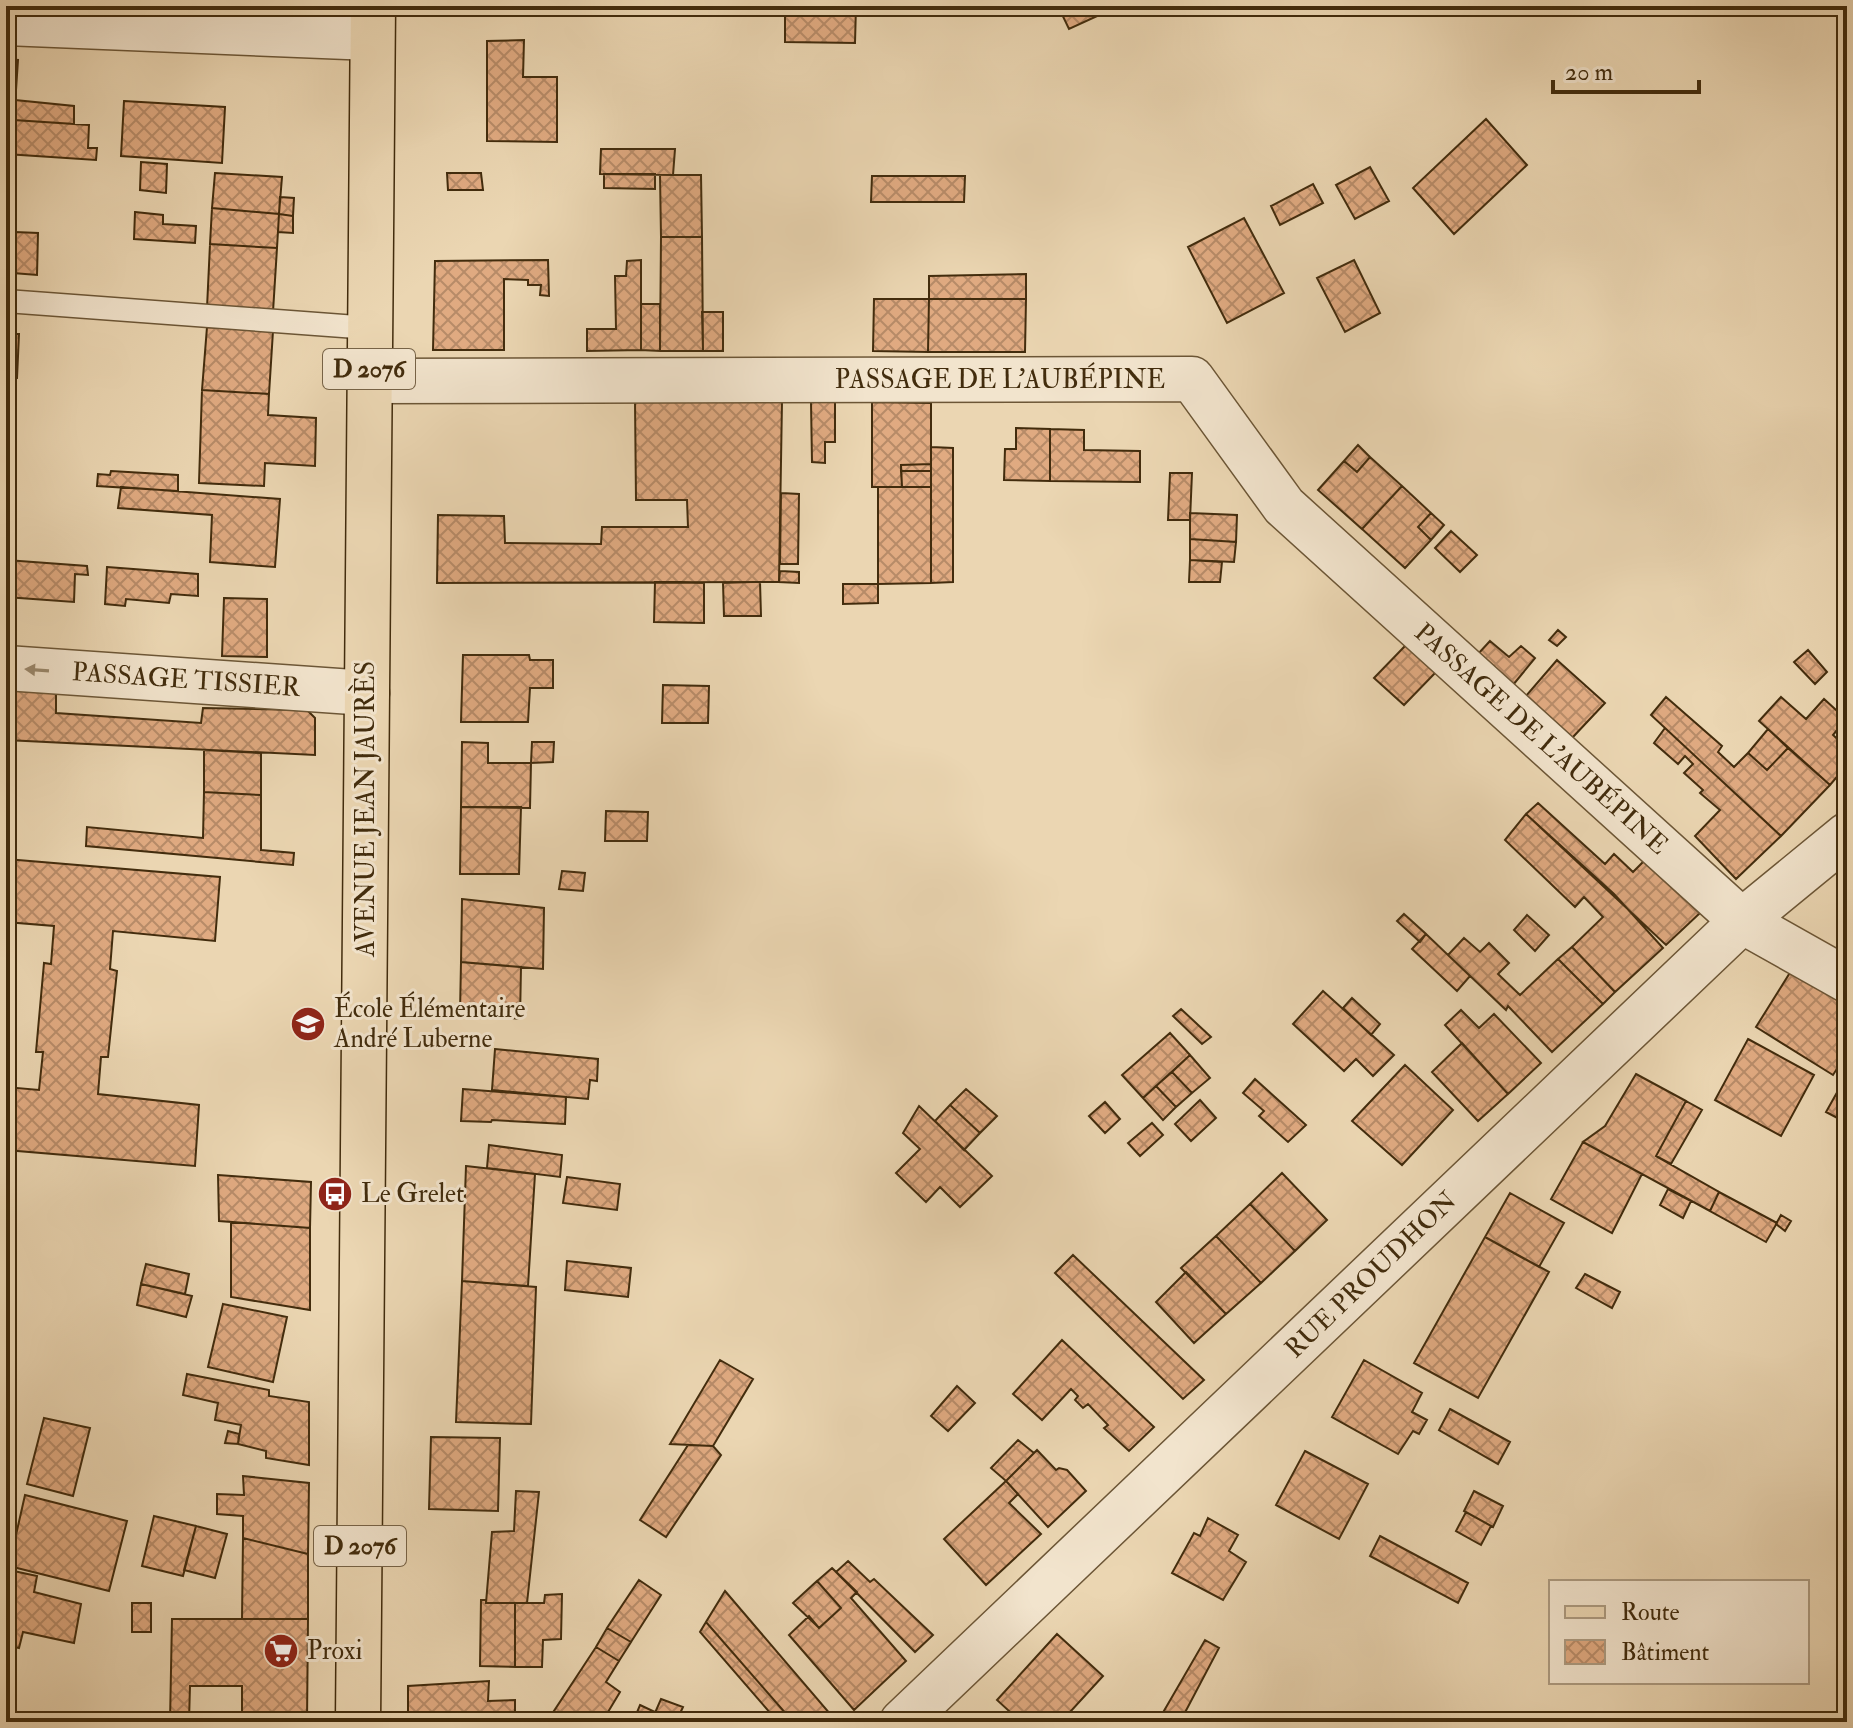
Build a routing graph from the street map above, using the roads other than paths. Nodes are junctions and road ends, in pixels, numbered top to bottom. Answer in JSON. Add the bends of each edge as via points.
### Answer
{"nodes":[{"id":1,"x":372,"y":22,"type":"edge"},
{"id":2,"x":6,"y":23,"type":"edge"},
{"id":3,"x":6,"y":301,"type":"edge"},
{"id":4,"x":370,"y":328,"type":"junction"},
{"id":5,"x":369,"y":381,"type":"junction"},
{"id":6,"x":6,"y":668,"type":"edge"},
{"id":7,"x":367,"y":693,"type":"junction"},
{"id":8,"x":1847,"y":835,"type":"edge"},
{"id":9,"x":1742,"y":921,"type":"junction"},
{"id":10,"x":1847,"y":980,"type":"edge"},
{"id":11,"x":358,"y":1722,"type":"edge"},
{"id":12,"x":902,"y":1722,"type":"edge"}],
"edges":[{"from":1,"to":2,"type":"street"},
{"from":1,"to":4,"type":"main road","name":"AVENUE JEAN JAURÈS","number":"D 2076"},
{"from":3,"to":4,"type":"lane"},
{"from":4,"to":5,"type":"main road","name":"AVENUE JEAN JAURÈS","number":"D 2076"},
{"from":5,"to":7,"type":"main road","name":"AVENUE JEAN JAURÈS","number":"D 2076"},
{"from":5,"to":9,"type":"street","name":"PASSAGE DE L'AUBÉPINE","via":[[1192,379],[1284,506]]},
{"from":7,"to":6,"type":"street","name":"PASSAGE TISSIER","one_way":true},
{"from":7,"to":11,"type":"main road","name":"AVENUE JEAN JAURÈS","number":"D 2076"},
{"from":8,"to":9,"type":"street","name":"RUE PROUDHON"},
{"from":9,"to":10,"type":"street"},
{"from":9,"to":12,"type":"street","name":"RUE PROUDHON"}]}
